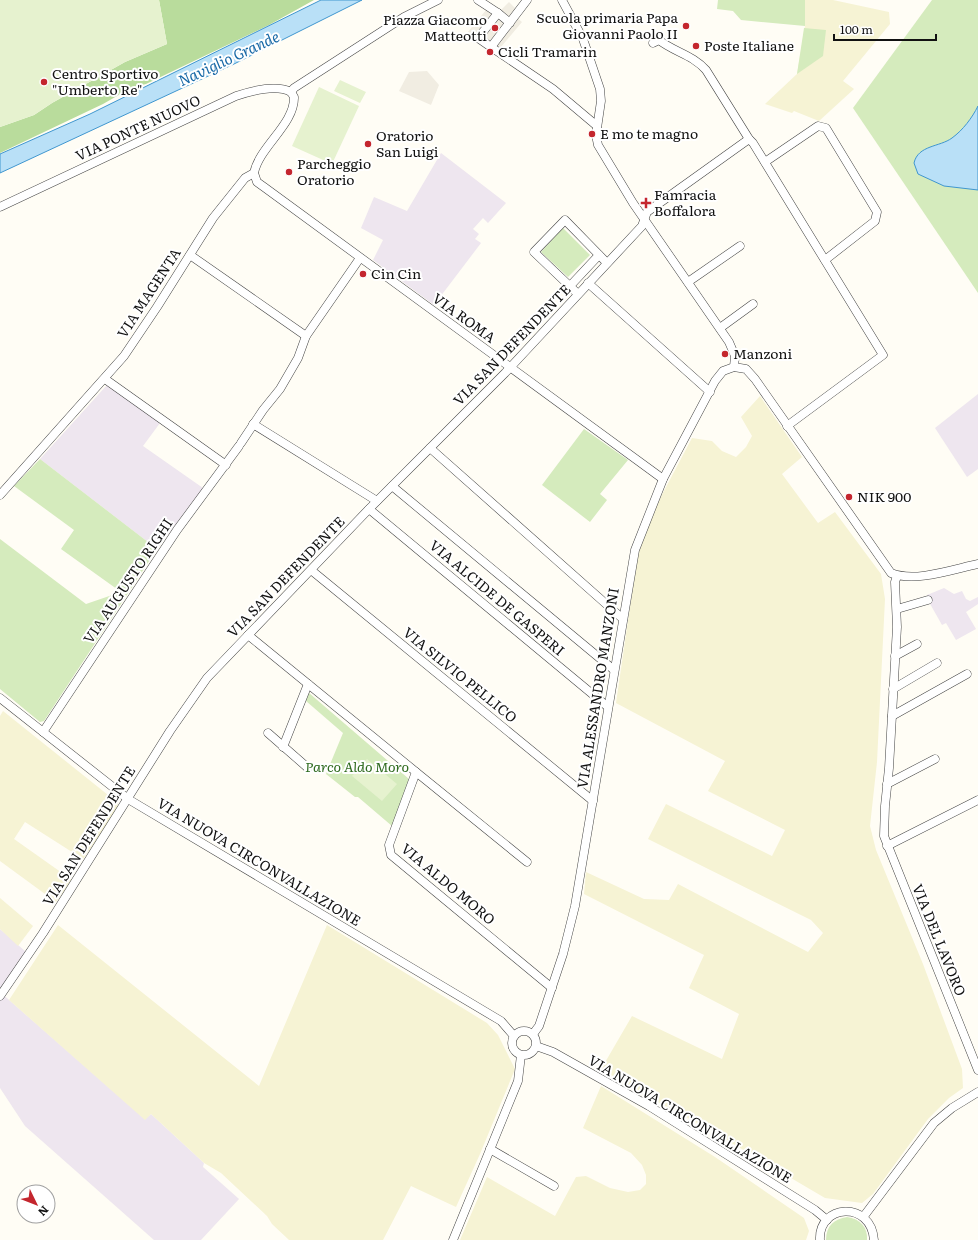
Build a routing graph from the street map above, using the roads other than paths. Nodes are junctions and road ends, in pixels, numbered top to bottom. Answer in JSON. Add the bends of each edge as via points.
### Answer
{"nodes":[{"id":1,"x":438,"y":0,"type":"edge"},
{"id":2,"x":478,"y":0,"type":"edge"},
{"id":3,"x":527,"y":0,"type":"edge"},
{"id":4,"x":562,"y":0,"type":"edge"},
{"id":5,"x":498,"y":14,"type":"junction"},
{"id":6,"x":510,"y":23,"type":"junction"},
{"id":7,"x":653,"y":43,"type":"dead end"},
{"id":8,"x":491,"y":47,"type":"junction"},
{"id":9,"x":291,"y":92,"type":"junction"},
{"id":10,"x":597,"y":126,"type":"junction"},
{"id":11,"x":749,"y":139,"type":"junction"},
{"id":12,"x":765,"y":162,"type":"junction"},
{"id":13,"x":254,"y":173,"type":"junction"},
{"id":14,"x":0,"y":207,"type":"edge"},
{"id":15,"x":644,"y":218,"type":"junction"},
{"id":16,"x":740,"y":246,"type":"dead end"},
{"id":17,"x":190,"y":255,"type":"junction"},
{"id":18,"x":599,"y":255,"type":"junction"},
{"id":19,"x":360,"y":258,"type":"junction"},
{"id":20,"x":825,"y":260,"type":"junction"},
{"id":21,"x":607,"y":264,"type":"junction"},
{"id":22,"x":688,"y":282,"type":"junction"},
{"id":23,"x":588,"y":283,"type":"junction"},
{"id":24,"x":570,"y":286,"type":"junction"},
{"id":25,"x":578,"y":294,"type":"junction"},
{"id":26,"x":753,"y":304,"type":"dead end"},
{"id":27,"x":720,"y":328,"type":"junction"},
{"id":28,"x":306,"y":336,"type":"junction"},
{"id":29,"x":734,"y":367,"type":"junction"},
{"id":30,"x":510,"y":368,"type":"junction"},
{"id":31,"x":105,"y":379,"type":"junction"},
{"id":32,"x":710,"y":392,"type":"junction"},
{"id":33,"x":253,"y":424,"type":"junction"},
{"id":34,"x":787,"y":426,"type":"junction"},
{"id":35,"x":430,"y":448,"type":"junction"},
{"id":36,"x":226,"y":465,"type":"junction"},
{"id":37,"x":663,"y":479,"type":"junction"},
{"id":38,"x":392,"y":486,"type":"junction"},
{"id":39,"x":0,"y":495,"type":"edge"},
{"id":40,"x":377,"y":501,"type":"junction"},
{"id":41,"x":369,"y":509,"type":"junction"},
{"id":42,"x":978,"y":564,"type":"edge"},
{"id":43,"x":311,"y":570,"type":"junction"},
{"id":44,"x":897,"y":576,"type":"junction"},
{"id":45,"x":928,"y":600,"type":"dead end"},
{"id":46,"x":897,"y":609,"type":"junction"},
{"id":47,"x":623,"y":619,"type":"junction"},
{"id":48,"x":248,"y":635,"type":"junction"},
{"id":49,"x":917,"y":644,"type":"dead end"},
{"id":50,"x":895,"y":656,"type":"junction"},
{"id":51,"x":937,"y":663,"type":"dead end"},
{"id":52,"x":614,"y":670,"type":"junction"},
{"id":53,"x":967,"y":674,"type":"dead end"},
{"id":54,"x":308,"y":684,"type":"junction"},
{"id":55,"x":893,"y":689,"type":"junction"},
{"id":56,"x":0,"y":698,"type":"edge"},
{"id":57,"x":608,"y":707,"type":"junction"},
{"id":58,"x":892,"y":716,"type":"junction"},
{"id":59,"x":42,"y":732,"type":"junction"},
{"id":60,"x":268,"y":733,"type":"dead end"},
{"id":61,"x":283,"y":747,"type":"junction"},
{"id":62,"x":936,"y":759,"type":"dead end"},
{"id":63,"x":308,"y":768,"type":"dead end"},
{"id":64,"x":416,"y":772,"type":"junction"},
{"id":65,"x":887,"y":784,"type":"junction"},
{"id":66,"x":128,"y":800,"type":"junction"},
{"id":67,"x":978,"y":800,"type":"edge"},
{"id":68,"x":593,"y":801,"type":"junction"},
{"id":69,"x":887,"y":846,"type":"junction"},
{"id":70,"x":527,"y":862,"type":"dead end"},
{"id":71,"x":552,"y":988,"type":"junction"},
{"id":72,"x":0,"y":996,"type":"edge"},
{"id":73,"x":533,"y":1034,"type":"junction"},
{"id":74,"x":514,"y":1036,"type":"junction"},
{"id":75,"x":536,"y":1046,"type":"junction"},
{"id":76,"x":521,"y":1055,"type":"junction"},
{"id":77,"x":978,"y":1070,"type":"edge"},
{"id":78,"x":978,"y":1092,"type":"edge"},
{"id":79,"x":490,"y":1149,"type":"junction"},
{"id":80,"x":554,"y":1186,"type":"dead end"},
{"id":81,"x":864,"y":1216,"type":"junction"},
{"id":82,"x":827,"y":1220,"type":"junction"},
{"id":83,"x":453,"y":1240,"type":"edge"},
{"id":84,"x":820,"y":1240,"type":"edge"},
{"id":85,"x":874,"y":1240,"type":"edge"}],
"edges":[{"from":1,"to":9,"type":"street","via":[[404,17]]},
{"from":2,"to":5,"type":"street"},
{"from":3,"to":6,"type":"street"},
{"from":4,"to":10,"type":"street","via":[[583,40],[596,75],[601,101]]},
{"from":5,"to":6,"type":"street"},
{"from":5,"to":8,"type":"street","via":[[478,38]]},
{"from":6,"to":8,"type":"street"},
{"from":7,"to":11,"type":"street","via":[[659,40],[668,47],[697,60],[706,70]]},
{"from":8,"to":10,"type":"street","via":[[553,89]]},
{"from":9,"to":13,"type":"street","name":"VIA MAGENTA","via":[[294,96],[292,110]]},
{"from":9,"to":14,"type":"street","name":"VIA PONTE NUOVO","via":[[280,89],[254,91],[236,96]]},
{"from":10,"to":15,"type":"street","via":[[598,145]]},
{"from":11,"to":12,"type":"street"},
{"from":11,"to":15,"type":"street","name":"VIA SAN DEFENDENTE","via":[[647,212]]},
{"from":12,"to":20,"type":"street"},
{"from":12,"to":20,"type":"street","via":[[818,126],[826,128],[877,212],[877,216],[875,221]]},
{"from":13,"to":17,"type":"street","name":"VIA MAGENTA","via":[[245,178],[234,190]]},
{"from":13,"to":19,"type":"street","name":"VIA ROMA","via":[[257,182]]},
{"from":15,"to":21,"type":"street","name":"VIA SAN DEFENDENTE","via":[[642,226]]},
{"from":15,"to":22,"type":"street"},
{"from":16,"to":22,"type":"street"},
{"from":17,"to":28,"type":"street"},
{"from":17,"to":31,"type":"street","name":"VIA MAGENTA","via":[[135,341]]},
{"from":18,"to":21,"type":"street"},
{"from":18,"to":24,"type":"street"},
{"from":18,"to":24,"type":"street","via":[[565,220],[534,252]]},
{"from":19,"to":28,"type":"street","name":"VIA AUGUSTO RIGHI"},
{"from":19,"to":30,"type":"street","name":"VIA ROMA"},
{"from":20,"to":34,"type":"street","via":[[883,355]]},
{"from":21,"to":23,"type":"street","name":"VIA SAN DEFENDENTE"},
{"from":22,"to":27,"type":"street"},
{"from":23,"to":25,"type":"street","name":"VIA SAN DEFENDENTE"},
{"from":23,"to":32,"type":"street"},
{"from":24,"to":25,"type":"street"},
{"from":25,"to":30,"type":"street","name":"VIA SAN DEFENDENTE"},
{"from":26,"to":27,"type":"street"},
{"from":27,"to":29,"type":"street","via":[[735,356]]},
{"from":28,"to":33,"type":"street","name":"VIA AUGUSTO RIGHI","via":[[298,358],[280,389]]},
{"from":29,"to":32,"type":"street","name":"VIA ALESSANDRO MANZONI","via":[[723,371]]},
{"from":29,"to":34,"type":"street","via":[[746,370],[755,379]]},
{"from":30,"to":35,"type":"street","name":"VIA SAN DEFENDENTE"},
{"from":30,"to":37,"type":"street","name":"VIA ROMA"},
{"from":31,"to":36,"type":"street"},
{"from":31,"to":39,"type":"street","name":"VIA MAGENTA"},
{"from":32,"to":37,"type":"street","name":"VIA ALESSANDRO MANZONI"},
{"from":33,"to":36,"type":"street","name":"VIA AUGUSTO RIGHI"},
{"from":33,"to":40,"type":"street"},
{"from":34,"to":44,"type":"street","via":[[884,566]]},
{"from":35,"to":38,"type":"street","name":"VIA SAN DEFENDENTE"},
{"from":35,"to":47,"type":"street"},
{"from":36,"to":59,"type":"street","name":"VIA AUGUSTO RIGHI","via":[[177,530]]},
{"from":37,"to":47,"type":"street","name":"VIA ALESSANDRO MANZONI","via":[[634,550]]},
{"from":38,"to":40,"type":"street","name":"VIA SAN DEFENDENTE"},
{"from":38,"to":52,"type":"street"},
{"from":40,"to":41,"type":"street","name":"VIA SAN DEFENDENTE"},
{"from":41,"to":43,"type":"street","name":"VIA SAN DEFENDENTE"},
{"from":41,"to":57,"type":"street","name":"VIA ALCIDE DE GASPERI"},
{"from":42,"to":44,"type":"street","via":[[925,575]]},
{"from":43,"to":48,"type":"street","name":"VIA SAN DEFENDENTE"},
{"from":43,"to":68,"type":"street","name":"VIA SILVIO PELLICO"},
{"from":44,"to":46,"type":"street","name":"VIA DEL LAVORO"},
{"from":45,"to":46,"type":"street"},
{"from":46,"to":50,"type":"street","name":"VIA DEL LAVORO"},
{"from":47,"to":52,"type":"street","name":"VIA ALESSANDRO MANZONI"},
{"from":48,"to":54,"type":"street"},
{"from":48,"to":66,"type":"street","name":"VIA SAN DEFENDENTE","via":[[207,678]]},
{"from":49,"to":50,"type":"street"},
{"from":50,"to":55,"type":"street","name":"VIA DEL LAVORO"},
{"from":51,"to":55,"type":"street"},
{"from":52,"to":57,"type":"street","name":"VIA ALESSANDRO MANZONI"},
{"from":53,"to":58,"type":"street"},
{"from":54,"to":61,"type":"street"},
{"from":54,"to":64,"type":"street"},
{"from":55,"to":58,"type":"street","name":"VIA DEL LAVORO"},
{"from":56,"to":59,"type":"street","name":"VIA NUOVA CIRCONVALLAZIONE"},
{"from":57,"to":68,"type":"street","name":"VIA ALESSANDRO MANZONI"},
{"from":58,"to":65,"type":"street","name":"VIA DEL LAVORO"},
{"from":59,"to":66,"type":"street","name":"VIA NUOVA CIRCONVALLAZIONE"},
{"from":60,"to":61,"type":"street"},
{"from":61,"to":63,"type":"street"},
{"from":62,"to":65,"type":"street"},
{"from":64,"to":70,"type":"street"},
{"from":64,"to":71,"type":"street","name":"VIA ALDO MORO","via":[[389,845],[391,854]]},
{"from":65,"to":69,"type":"street","name":"VIA DEL LAVORO","via":[[884,836]]},
{"from":66,"to":72,"type":"street","name":"VIA SAN DEFENDENTE"},
{"from":66,"to":74,"type":"street","name":"VIA NUOVA CIRCONVALLAZIONE","via":[[500,1021]]},
{"from":67,"to":69,"type":"street"},
{"from":68,"to":71,"type":"street","name":"VIA ALESSANDRO MANZONI","via":[[575,906]]},
{"from":69,"to":77,"type":"street","name":"VIA DEL LAVORO"},
{"from":71,"to":73,"type":"street","name":"VIA ALESSANDRO MANZONI"},
{"from":73,"to":74,"type":"street","via":[[523,1030]]},
{"from":73,"to":75,"type":"street"},
{"from":74,"to":76,"type":"street","via":[[512,1048]]},
{"from":75,"to":76,"type":"street","via":[[529,1054]]},
{"from":75,"to":82,"type":"street","name":"VIA NUOVA CIRCONVALLAZIONE","via":[[553,1052],[649,1106]]},
{"from":76,"to":79,"type":"street","via":[[518,1081]]},
{"from":78,"to":81,"type":"street","via":[[934,1123]]},
{"from":79,"to":80,"type":"street"},
{"from":79,"to":83,"type":"street"},
{"from":81,"to":82,"type":"street","via":[[844,1211]]},
{"from":81,"to":85,"type":"street","via":[[874,1231]]},
{"from":82,"to":84,"type":"street","via":[[822,1227]]}]}
